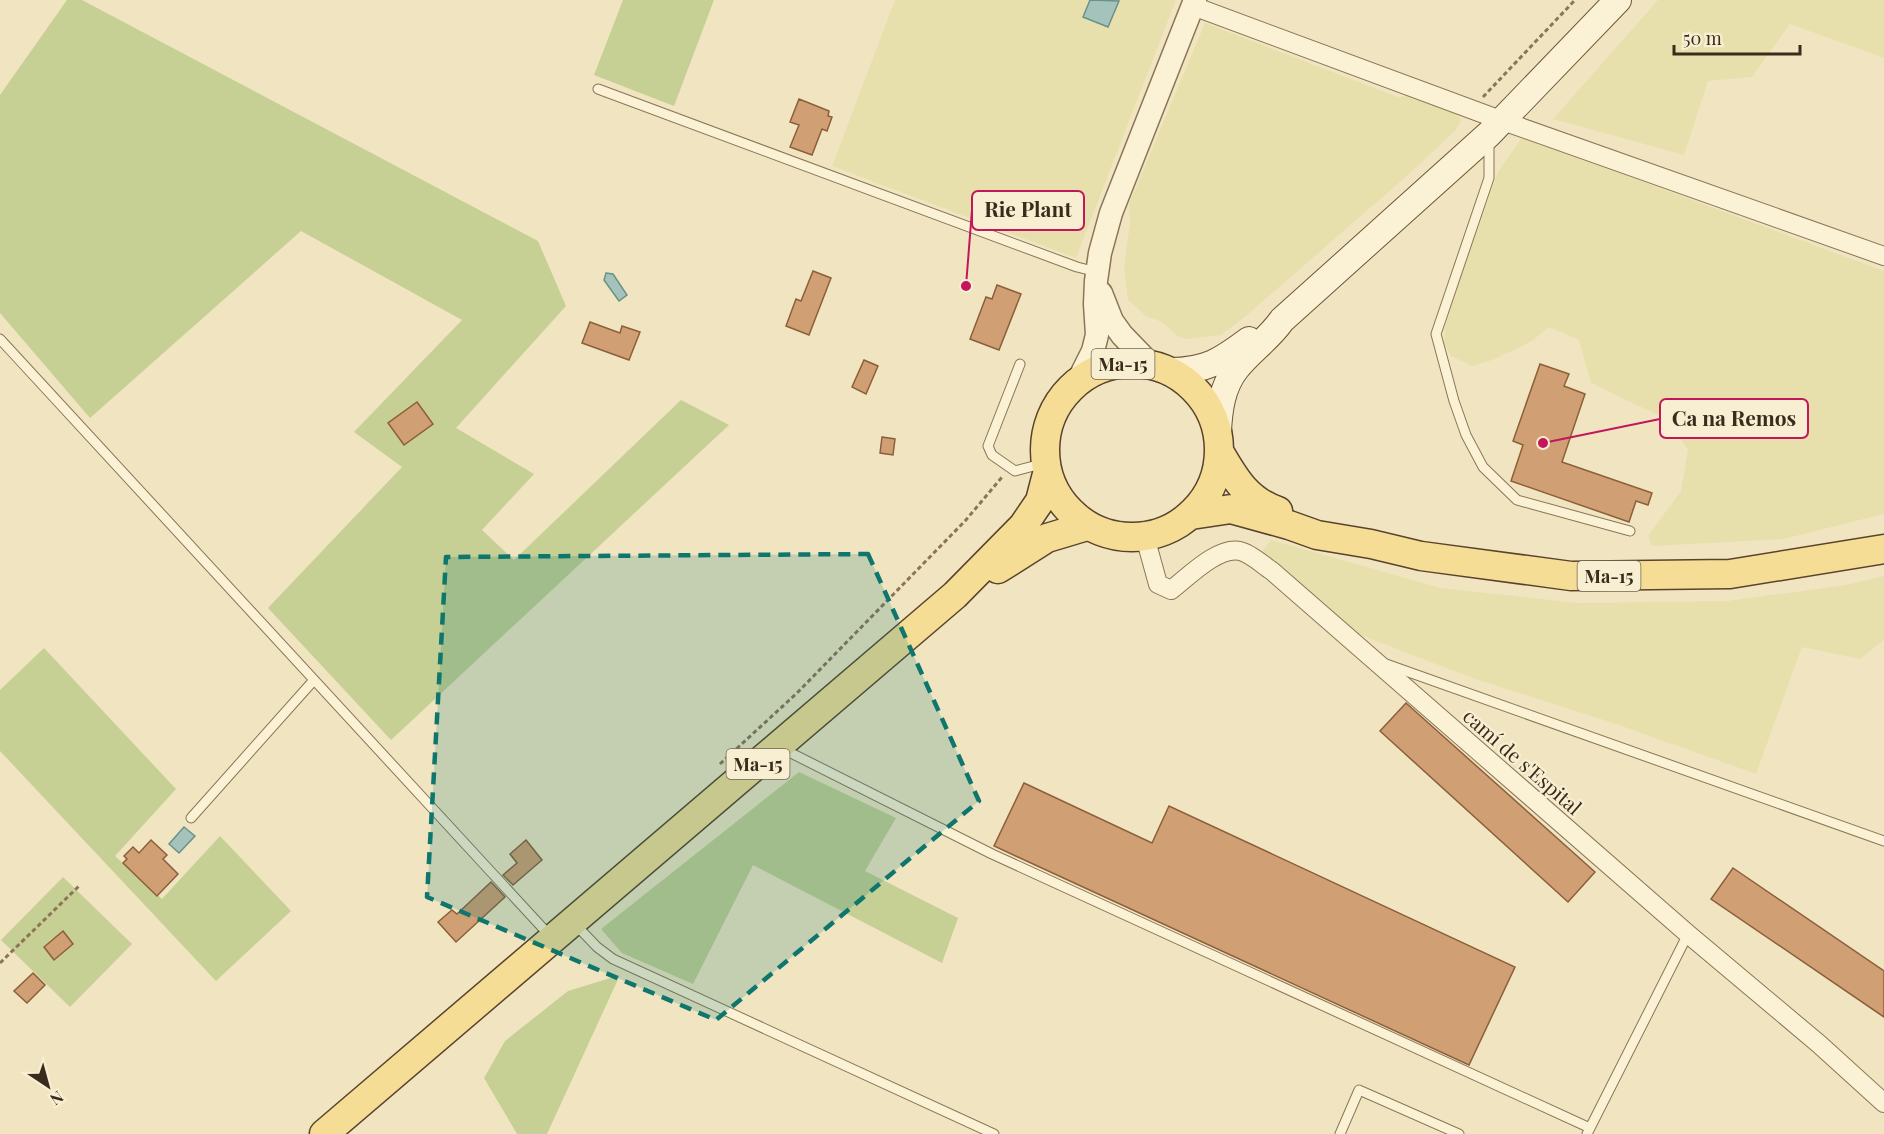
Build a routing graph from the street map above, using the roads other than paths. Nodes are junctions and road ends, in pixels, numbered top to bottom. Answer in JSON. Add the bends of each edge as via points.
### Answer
{"nodes":[{"id":1,"x":1618,"y":0,"type":"edge"},
{"id":2,"x":1194,"y":3,"type":"edge"},
{"id":3,"x":598,"y":90,"type":"dead end"},
{"id":4,"x":1496,"y":127,"type":"junction"},
{"id":5,"x":1884,"y":256,"type":"edge"},
{"id":6,"x":1096,"y":277,"type":"junction"},
{"id":7,"x":1282,"y":320,"type":"junction"},
{"id":8,"x":0,"y":339,"type":"edge"},
{"id":9,"x":1020,"y":364,"type":"dead end"},
{"id":10,"x":1160,"y":367,"type":"junction"},
{"id":11,"x":1078,"y":381,"type":"junction"},
{"id":12,"x":1219,"y":442,"type":"junction"},
{"id":13,"x":1046,"y":468,"type":"junction"},
{"id":14,"x":1191,"y":515,"type":"junction"},
{"id":15,"x":1087,"y":526,"type":"junction"},
{"id":16,"x":1630,"y":531,"type":"dead end"},
{"id":17,"x":1145,"y":537,"type":"junction"},
{"id":18,"x":1335,"y":537,"type":"junction"},
{"id":19,"x":1884,"y":549,"type":"edge"},
{"id":20,"x":955,"y":595,"type":"junction"},
{"id":21,"x":1372,"y":659,"type":"junction"},
{"id":22,"x":314,"y":680,"type":"junction"},
{"id":23,"x":778,"y":747,"type":"junction"},
{"id":24,"x":191,"y":818,"type":"dead end"},
{"id":25,"x":1884,"y":841,"type":"edge"},
{"id":26,"x":563,"y":931,"type":"junction"},
{"id":27,"x":1688,"y":934,"type":"junction"},
{"id":28,"x":1884,"y":1103,"type":"edge"},
{"id":29,"x":1588,"y":1131,"type":"edge"},
{"id":30,"x":324,"y":1134,"type":"edge"},
{"id":31,"x":994,"y":1134,"type":"edge"},
{"id":32,"x":1340,"y":1134,"type":"edge"},
{"id":33,"x":1459,"y":1134,"type":"edge"}],
"edges":[{"from":1,"to":4,"type":"main road"},
{"from":2,"to":4,"type":"street","via":[[1472,109]]},
{"from":2,"to":6,"type":"street","via":[[1111,213]]},
{"from":3,"to":6,"type":"lane"},
{"from":4,"to":5,"type":"street"},
{"from":4,"to":7,"type":"main road"},
{"from":4,"to":16,"type":"lane","via":[[1489,178],[1436,334],[1454,401],[1483,467],[1517,500]]},
{"from":6,"to":10,"type":"street","via":[[1112,321],[1122,335]]},
{"from":6,"to":11,"type":"street","via":[[1097,335]]},
{"from":7,"to":10,"type":"main road","via":[[1268,325],[1227,357],[1200,368]]},
{"from":7,"to":12,"type":"main road","via":[[1236,369],[1223,394]]},
{"from":8,"to":22,"type":"lane"},
{"from":9,"to":13,"type":"lane","via":[[988,446],[992,455],[1015,471]]},
{"from":10,"to":11,"type":"main road","number":"Ma-15","via":[[1132,362],[1100,368]]},
{"from":10,"to":12,"type":"main road","number":"Ma-15","via":[[1203,398]]},
{"from":11,"to":13,"type":"main road","number":"Ma-15","via":[[1066,392],[1049,421]]},
{"from":12,"to":14,"type":"main road","number":"Ma-15","via":[[1219,464],[1209,493]]},
{"from":12,"to":18,"type":"main road","number":"Ma-15","via":[[1246,493],[1274,510],[1320,526]]},
{"from":13,"to":15,"type":"main road","number":"Ma-15","via":[[1062,504]]},
{"from":13,"to":20,"type":"main road","number":"Ma-15","via":[[1040,501],[1023,526]]},
{"from":14,"to":17,"type":"main road","number":"Ma-15","via":[[1166,531]]},
{"from":14,"to":18,"type":"main road","number":"Ma-15","via":[[1231,509]]},
{"from":15,"to":17,"type":"main road","number":"Ma-15","via":[[1103,533]]},
{"from":15,"to":20,"type":"main road","number":"Ma-15","via":[[1036,543]]},
{"from":17,"to":21,"type":"street","name":"camí de s'Espital","via":[[1158,584],[1171,590],[1213,557],[1228,550],[1242,551],[1272,572]]},
{"from":18,"to":19,"type":"main road","number":"Ma-15","via":[[1421,556],[1572,576],[1730,574]]},
{"from":20,"to":23,"type":"main road","number":"Ma-15"},
{"from":21,"to":25,"type":"lane"},
{"from":21,"to":27,"type":"street","name":"camí de s'Espital"},
{"from":22,"to":24,"type":"lane"},
{"from":22,"to":26,"type":"lane"},
{"from":23,"to":26,"type":"main road","number":"Ma-15"},
{"from":23,"to":29,"type":"lane","via":[[992,854]]},
{"from":26,"to":30,"type":"main road","number":"Ma-15"},
{"from":26,"to":31,"type":"lane","via":[[613,959]]},
{"from":27,"to":28,"type":"street","name":"camí de s'Espital"},
{"from":27,"to":29,"type":"lane"},
{"from":32,"to":33,"type":"lane","via":[[1359,1090]]}]}
